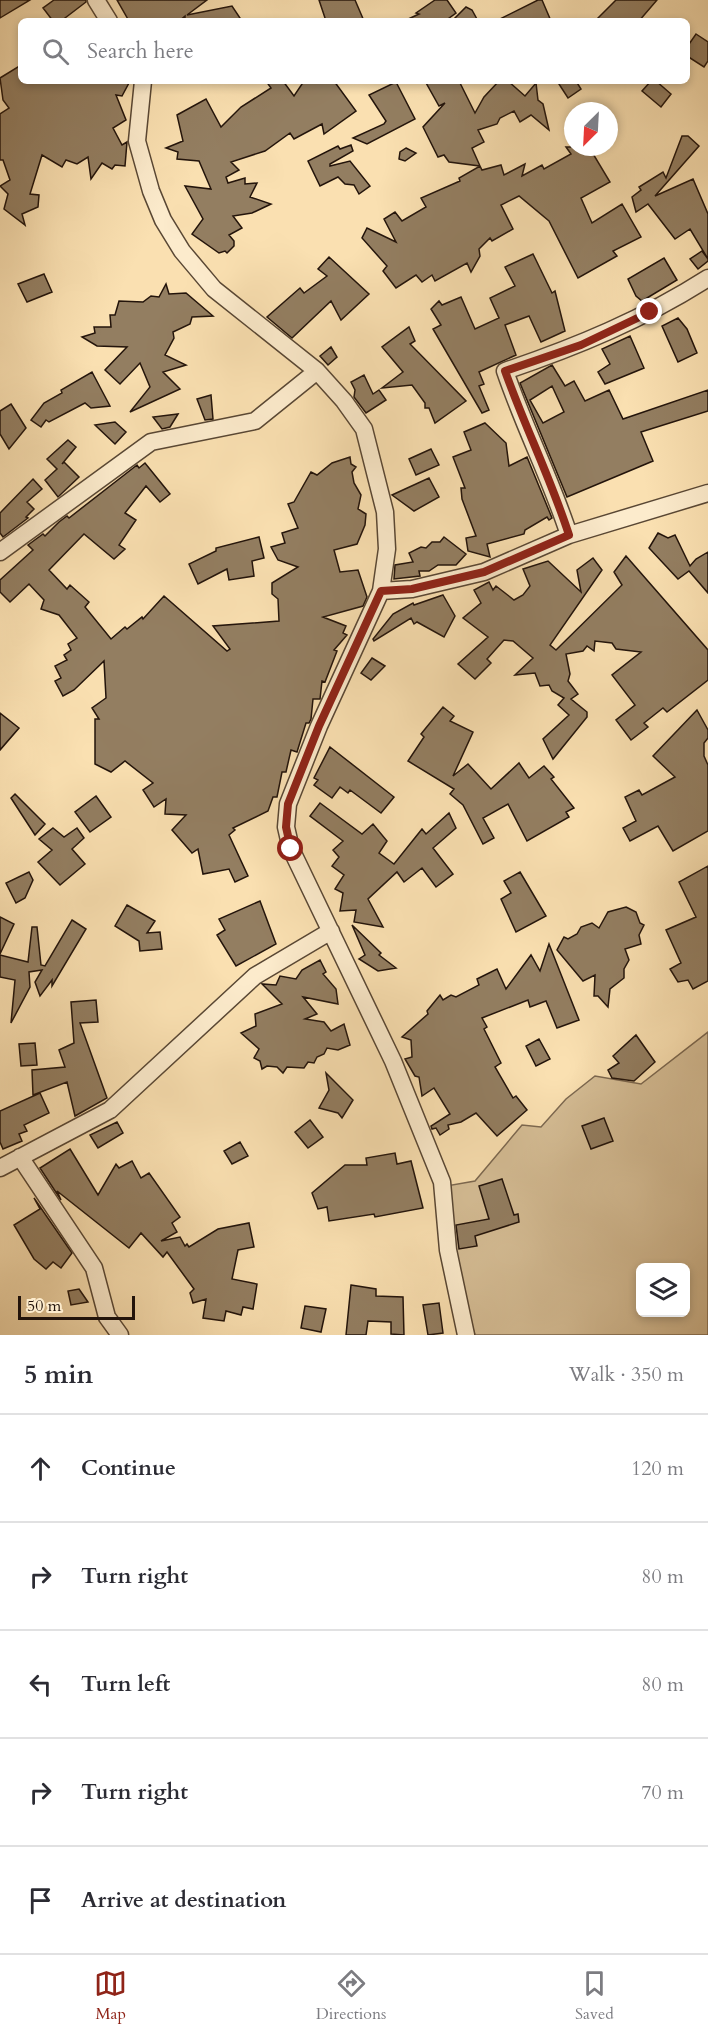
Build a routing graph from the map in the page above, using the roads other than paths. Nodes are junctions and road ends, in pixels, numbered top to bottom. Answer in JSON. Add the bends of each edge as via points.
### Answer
{"nodes":[{"id":1,"x":96,"y":0,"type":"edge"},
{"id":2,"x":107,"y":18,"type":"edge"},
{"id":3,"x":142,"y":84,"type":"edge"},
{"id":4,"x":708,"y":278,"type":"edge"},
{"id":5,"x":317,"y":370,"type":"junction"},
{"id":6,"x":708,"y":493,"type":"edge"},
{"id":7,"x":569,"y":535,"type":"junction"},
{"id":8,"x":0,"y":552,"type":"edge"},
{"id":9,"x":381,"y":591,"type":"junction"},
{"id":10,"x":331,"y":931,"type":"junction"},
{"id":11,"x":20,"y":1157,"type":"junction"},
{"id":12,"x":0,"y":1168,"type":"edge"},
{"id":13,"x":120,"y":1335,"type":"edge"},
{"id":14,"x":466,"y":1335,"type":"edge"}],
"edges":[{"from":1,"to":2,"type":"street"},
{"from":3,"to":5,"type":"street","via":[[137,141],[151,191],[182,251],[214,289]]},
{"from":4,"to":7,"type":"street","via":[[668,304],[581,345],[505,371],[524,425],[555,489]]},
{"from":5,"to":8,"type":"street","via":[[255,421],[151,442]]},
{"from":5,"to":9,"type":"street","via":[[364,429],[385,512],[387,549]]},
{"from":6,"to":7,"type":"street"},
{"from":7,"to":9,"type":"street","via":[[484,572],[412,589]]},
{"from":9,"to":10,"type":"street","via":[[288,804],[286,827],[291,849]]},
{"from":10,"to":11,"type":"street","via":[[255,976],[110,1110]]},
{"from":10,"to":14,"type":"street","via":[[393,1060],[442,1182],[448,1250]]},
{"from":11,"to":12,"type":"street"},
{"from":11,"to":13,"type":"street","via":[[94,1269],[107,1317]]}]}
